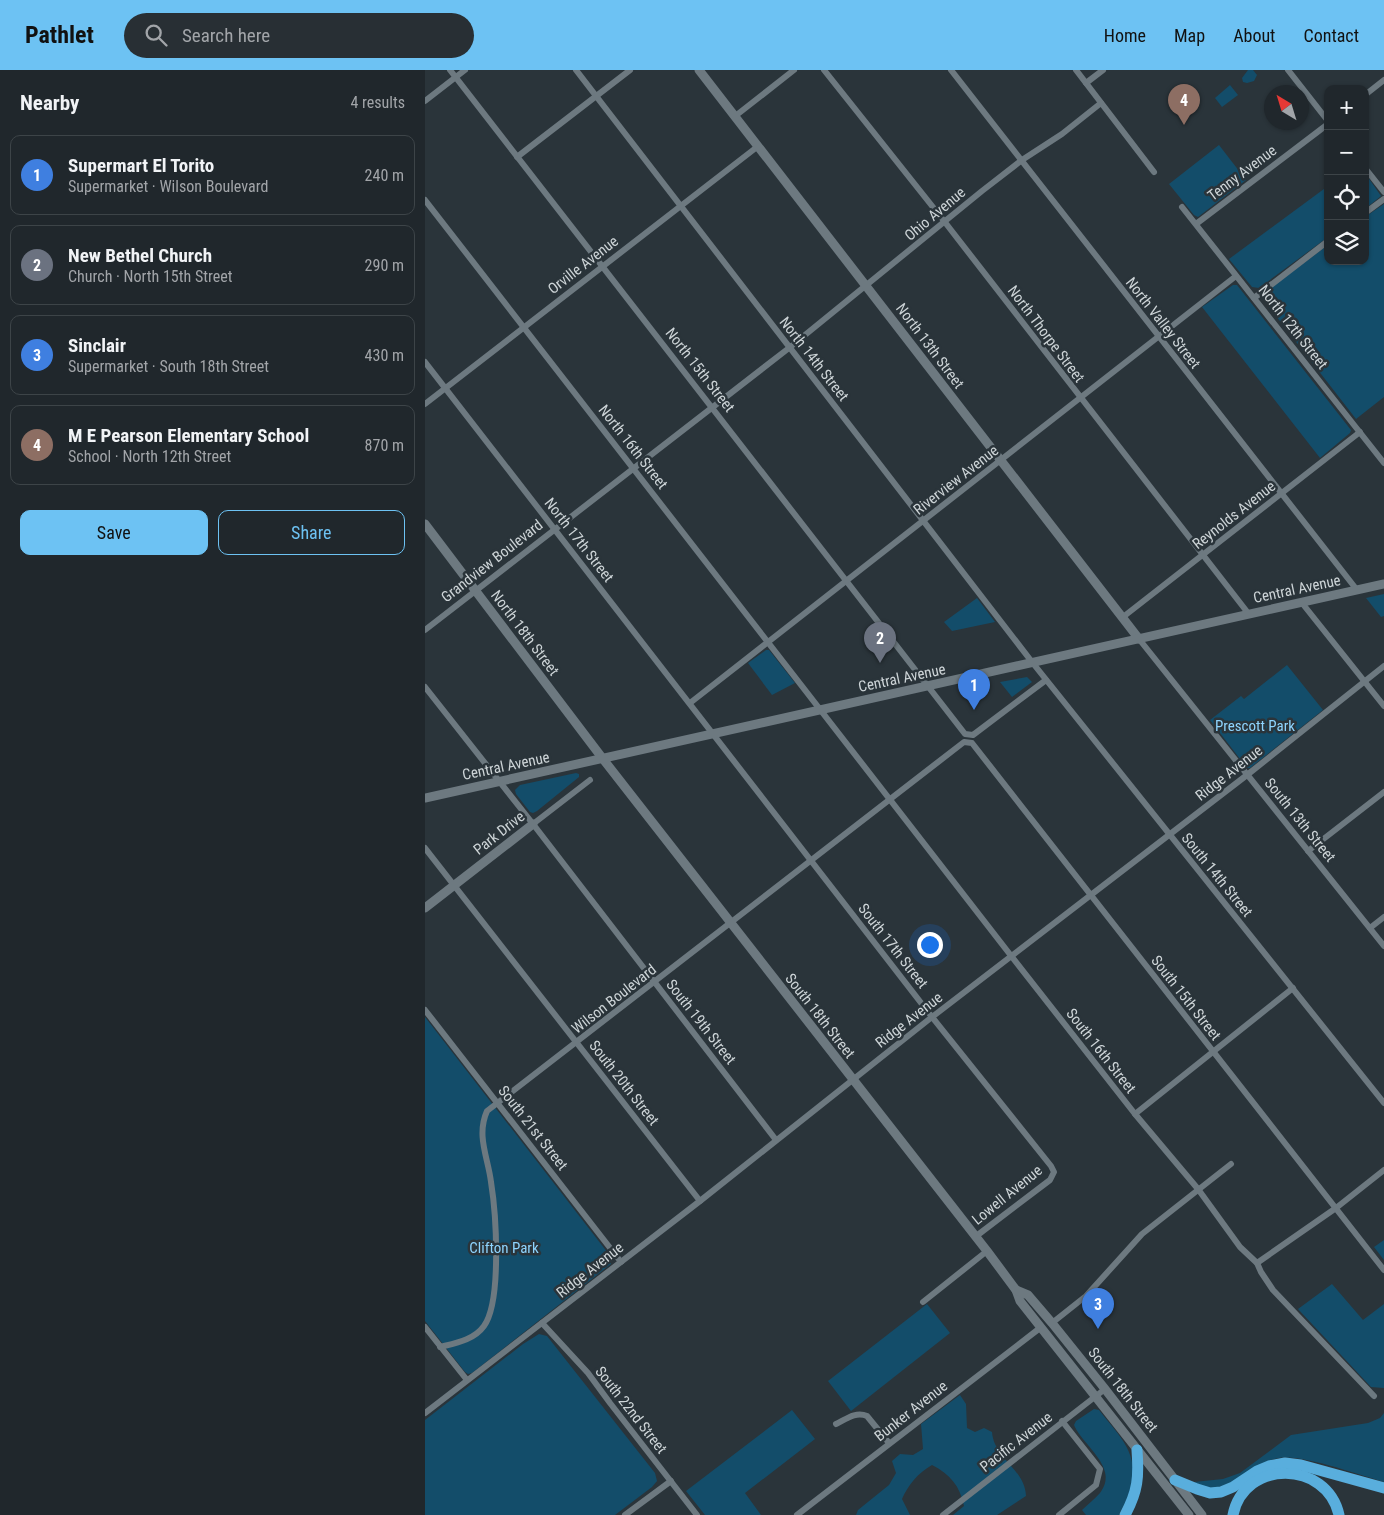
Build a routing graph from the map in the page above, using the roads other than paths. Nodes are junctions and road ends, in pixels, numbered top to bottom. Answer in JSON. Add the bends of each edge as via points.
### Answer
{"nodes":[{"id":1,"x":450,"y":70,"type":"edge"},
{"id":2,"x":465,"y":70,"type":"edge"},
{"id":3,"x":576,"y":70,"type":"edge"},
{"id":4,"x":630,"y":70,"type":"edge"},
{"id":5,"x":699,"y":70,"type":"edge"},
{"id":6,"x":794,"y":70,"type":"edge"},
{"id":7,"x":824,"y":70,"type":"edge"},
{"id":8,"x":951,"y":70,"type":"edge"},
{"id":9,"x":1076,"y":70,"type":"edge"},
{"id":10,"x":1103,"y":70,"type":"edge"},
{"id":11,"x":1288,"y":70,"type":"edge"},
{"id":12,"x":456,"y":77,"type":"junction"},
{"id":13,"x":1384,"y":80,"type":"edge"},
{"id":14,"x":1086,"y":83,"type":"junction"},
{"id":15,"x":1369,"y":92,"type":"edge"},
{"id":16,"x":596,"y":96,"type":"junction"},
{"id":17,"x":425,"y":101,"type":"edge"},
{"id":18,"x":1101,"y":103,"type":"junction"},
{"id":19,"x":734,"y":117,"type":"junction"},
{"id":20,"x":1324,"y":117,"type":"edge"},
{"id":21,"x":1324,"y":125,"type":"edge"},
{"id":22,"x":757,"y":146,"type":"junction"},
{"id":23,"x":517,"y":157,"type":"junction"},
{"id":24,"x":1022,"y":160,"type":"junction"},
{"id":25,"x":1154,"y":172,"type":"dead end"},
{"id":26,"x":1369,"y":173,"type":"edge"},
{"id":27,"x":1384,"y":192,"type":"edge"},
{"id":28,"x":1384,"y":199,"type":"edge"},
{"id":29,"x":425,"y":200,"type":"edge"},
{"id":30,"x":681,"y":206,"type":"junction"},
{"id":31,"x":1182,"y":207,"type":"dead end"},
{"id":32,"x":1369,"y":210,"type":"edge"},
{"id":33,"x":944,"y":221,"type":"junction"},
{"id":34,"x":1195,"y":224,"type":"junction"},
{"id":35,"x":1324,"y":244,"type":"edge"},
{"id":36,"x":603,"y":266,"type":"junction"},
{"id":37,"x":1236,"y":276,"type":"junction"},
{"id":38,"x":867,"y":285,"type":"junction"},
{"id":39,"x":1254,"y":298,"type":"junction"},
{"id":40,"x":523,"y":327,"type":"junction"},
{"id":41,"x":1158,"y":337,"type":"junction"},
{"id":42,"x":789,"y":348,"type":"junction"},
{"id":43,"x":425,"y":362,"type":"edge"},
{"id":44,"x":445,"y":388,"type":"junction"},
{"id":45,"x":1079,"y":398,"type":"junction"},
{"id":46,"x":425,"y":404,"type":"edge"},
{"id":47,"x":713,"y":407,"type":"junction"},
{"id":48,"x":1360,"y":432,"type":"junction"},
{"id":49,"x":1001,"y":461,"type":"junction"},
{"id":50,"x":1384,"y":463,"type":"edge"},
{"id":51,"x":633,"y":468,"type":"junction"},
{"id":52,"x":1281,"y":493,"type":"junction"},
{"id":53,"x":924,"y":521,"type":"junction"},
{"id":54,"x":425,"y":524,"type":"edge"},
{"id":55,"x":555,"y":528,"type":"junction"},
{"id":56,"x":1203,"y":555,"type":"junction"},
{"id":57,"x":847,"y":581,"type":"junction"},
{"id":58,"x":1384,"y":584,"type":"edge"},
{"id":59,"x":476,"y":590,"type":"junction"},
{"id":60,"x":1357,"y":590,"type":"junction"},
{"id":61,"x":1302,"y":603,"type":"junction"},
{"id":62,"x":1248,"y":614,"type":"junction"},
{"id":63,"x":1123,"y":618,"type":"junction"},
{"id":64,"x":425,"y":630,"type":"edge"},
{"id":65,"x":1139,"y":639,"type":"junction"},
{"id":66,"x":768,"y":642,"type":"junction"},
{"id":67,"x":1032,"y":662,"type":"junction"},
{"id":68,"x":1384,"y":666,"type":"edge"},
{"id":69,"x":1046,"y":680,"type":"junction"},
{"id":70,"x":1365,"y":682,"type":"junction"},
{"id":71,"x":425,"y":686,"type":"edge"},
{"id":72,"x":928,"y":686,"type":"junction"},
{"id":73,"x":690,"y":703,"type":"junction"},
{"id":74,"x":1384,"y":706,"type":"edge"},
{"id":75,"x":821,"y":710,"type":"junction"},
{"id":76,"x":713,"y":734,"type":"junction"},
{"id":77,"x":968,"y":743,"type":"joint"},
{"id":78,"x":603,"y":759,"type":"junction"},
{"id":79,"x":1247,"y":775,"type":"junction"},
{"id":80,"x":590,"y":780,"type":"dead end"},
{"id":81,"x":499,"y":782,"type":"junction"},
{"id":82,"x":1384,"y":792,"type":"edge"},
{"id":83,"x":425,"y":798,"type":"edge"},
{"id":84,"x":890,"y":800,"type":"junction"},
{"id":85,"x":533,"y":824,"type":"junction"},
{"id":86,"x":1169,"y":835,"type":"junction"},
{"id":87,"x":425,"y":848,"type":"edge"},
{"id":88,"x":1308,"y":851,"type":"junction"},
{"id":89,"x":812,"y":861,"type":"junction"},
{"id":90,"x":454,"y":886,"type":"junction"},
{"id":91,"x":1091,"y":895,"type":"junction"},
{"id":92,"x":425,"y":908,"type":"edge"},
{"id":93,"x":1384,"y":917,"type":"edge"},
{"id":94,"x":731,"y":923,"type":"junction"},
{"id":95,"x":1370,"y":928,"type":"junction"},
{"id":96,"x":1384,"y":946,"type":"edge"},
{"id":97,"x":1012,"y":957,"type":"junction"},
{"id":98,"x":655,"y":983,"type":"junction"},
{"id":99,"x":1293,"y":988,"type":"junction"},
{"id":100,"x":425,"y":1010,"type":"edge"},
{"id":101,"x":932,"y":1017,"type":"junction"},
{"id":102,"x":577,"y":1043,"type":"junction"},
{"id":103,"x":1213,"y":1053,"type":"junction"},
{"id":104,"x":853,"y":1080,"type":"junction"},
{"id":105,"x":497,"y":1103,"type":"junction"},
{"id":106,"x":1384,"y":1103,"type":"edge"},
{"id":107,"x":1135,"y":1114,"type":"junction"},
{"id":108,"x":776,"y":1140,"type":"junction"},
{"id":109,"x":1231,"y":1164,"type":"dead end"},
{"id":110,"x":1384,"y":1170,"type":"edge"},
{"id":111,"x":1054,"y":1172,"type":"joint"},
{"id":112,"x":1198,"y":1189,"type":"junction"},
{"id":113,"x":700,"y":1201,"type":"junction"},
{"id":114,"x":1336,"y":1208,"type":"junction"},
{"id":115,"x":975,"y":1237,"type":"junction"},
{"id":116,"x":987,"y":1251,"type":"junction"},
{"id":117,"x":621,"y":1262,"type":"junction"},
{"id":118,"x":1257,"y":1263,"type":"junction"},
{"id":119,"x":1384,"y":1270,"type":"edge"},
{"id":120,"x":1016,"y":1290,"type":"junction"},
{"id":121,"x":923,"y":1302,"type":"dead end"},
{"id":122,"x":542,"y":1323,"type":"junction"},
{"id":123,"x":1052,"y":1323,"type":"junction"},
{"id":124,"x":425,"y":1327,"type":"edge"},
{"id":125,"x":1040,"y":1328,"type":"junction"},
{"id":126,"x":440,"y":1347,"type":"junction"},
{"id":127,"x":467,"y":1380,"type":"junction"},
{"id":128,"x":1105,"y":1389,"type":"junction"},
{"id":129,"x":1374,"y":1396,"type":"dead end"},
{"id":130,"x":1096,"y":1397,"type":"junction"},
{"id":131,"x":425,"y":1414,"type":"edge"},
{"id":132,"x":1063,"y":1421,"type":"junction"},
{"id":133,"x":836,"y":1424,"type":"dead end"},
{"id":134,"x":889,"y":1443,"type":"junction"},
{"id":135,"x":1137,"y":1450,"type":"junction"},
{"id":136,"x":1175,"y":1480,"type":"junction"},
{"id":137,"x":671,"y":1481,"type":"junction"},
{"id":138,"x":1384,"y":1488,"type":"edge"},
{"id":139,"x":625,"y":1515,"type":"edge"},
{"id":140,"x":697,"y":1515,"type":"edge"},
{"id":141,"x":797,"y":1515,"type":"edge"},
{"id":142,"x":943,"y":1515,"type":"edge"},
{"id":143,"x":1059,"y":1515,"type":"edge"},
{"id":144,"x":1125,"y":1515,"type":"edge"},
{"id":145,"x":1189,"y":1515,"type":"edge"},
{"id":146,"x":1202,"y":1515,"type":"edge"},
{"id":147,"x":1233,"y":1515,"type":"edge"},
{"id":148,"x":1339,"y":1515,"type":"edge"}],
"edges":[{"from":1,"to":12,"type":"street","name":"North 15th Street"},
{"from":2,"to":12,"type":"street"},
{"from":3,"to":16,"type":"street","name":"North 14th Street"},
{"from":4,"to":16,"type":"street"},
{"from":5,"to":19,"type":"main road","name":"North 13th Street"},
{"from":6,"to":19,"type":"street"},
{"from":7,"to":33,"type":"street","name":"North Thorpe Street"},
{"from":8,"to":24,"type":"street","name":"North Valley Street"},
{"from":9,"to":14,"type":"street"},
{"from":10,"to":14,"type":"street"},
{"from":11,"to":20,"type":"street"},
{"from":12,"to":17,"type":"street"},
{"from":12,"to":23,"type":"street","name":"North 15th Street"},
{"from":13,"to":15,"type":"street"},
{"from":14,"to":18,"type":"street"},
{"from":16,"to":23,"type":"street"},
{"from":16,"to":30,"type":"street","name":"North 14th Street"},
{"from":18,"to":24,"type":"street","name":"Ohio Avenue"},
{"from":18,"to":25,"type":"street"},
{"from":19,"to":22,"type":"main road","name":"North 13th Street"},
{"from":21,"to":34,"type":"street","name":"Tenny Avenue"},
{"from":22,"to":30,"type":"street","name":"Orville Avenue"},
{"from":22,"to":38,"type":"main road","name":"North 13th Street"},
{"from":23,"to":36,"type":"street","name":"North 15th Street"},
{"from":24,"to":33,"type":"street","name":"Ohio Avenue"},
{"from":24,"to":41,"type":"street","name":"North Valley Street"},
{"from":26,"to":27,"type":"street"},
{"from":28,"to":32,"type":"street"},
{"from":29,"to":40,"type":"street","name":"North 16th Street"},
{"from":30,"to":36,"type":"street","name":"Orville Avenue"},
{"from":30,"to":42,"type":"street","name":"North 14th Street"},
{"from":31,"to":34,"type":"street","name":"North 12th Street"},
{"from":33,"to":38,"type":"street","name":"Ohio Avenue"},
{"from":33,"to":45,"type":"street","name":"North Thorpe Street"},
{"from":34,"to":37,"type":"street","name":"North 12th Street"},
{"from":35,"to":39,"type":"street"},
{"from":36,"to":40,"type":"street","name":"Orville Avenue"},
{"from":36,"to":47,"type":"street","name":"North 15th Street"},
{"from":37,"to":39,"type":"street","name":"North 12th Street"},
{"from":37,"to":41,"type":"street","name":"Riverview Avenue"},
{"from":38,"to":42,"type":"street","name":"Ohio Avenue"},
{"from":38,"to":49,"type":"main road","name":"North 13th Street"},
{"from":39,"to":48,"type":"street","name":"North 12th Street"},
{"from":40,"to":44,"type":"street","name":"Orville Avenue"},
{"from":40,"to":51,"type":"street","name":"North 16th Street"},
{"from":41,"to":45,"type":"street","name":"Riverview Avenue"},
{"from":41,"to":52,"type":"street","name":"North Valley Street"},
{"from":42,"to":47,"type":"street","name":"Grandview Boulevard"},
{"from":42,"to":53,"type":"street","name":"North 14th Street"},
{"from":43,"to":44,"type":"street","name":"North 17th Street"},
{"from":44,"to":46,"type":"street","name":"Orville Avenue"},
{"from":44,"to":55,"type":"street","name":"North 17th Street"},
{"from":45,"to":49,"type":"street","name":"Riverview Avenue"},
{"from":45,"to":56,"type":"street","name":"North Thorpe Street"},
{"from":47,"to":51,"type":"street","name":"Grandview Boulevard"},
{"from":47,"to":57,"type":"street","name":"North 15th Street"},
{"from":48,"to":50,"type":"street","name":"North 12th Street"},
{"from":48,"to":52,"type":"street","name":"Reynolds Avenue"},
{"from":49,"to":53,"type":"street","name":"Riverview Avenue"},
{"from":49,"to":63,"type":"main road","name":"North 13th Street"},
{"from":51,"to":55,"type":"street","name":"Grandview Boulevard"},
{"from":51,"to":66,"type":"street","name":"North 16th Street"},
{"from":52,"to":56,"type":"street","name":"Reynolds Avenue"},
{"from":52,"to":60,"type":"street","name":"North Valley Street"},
{"from":53,"to":57,"type":"street","name":"Riverview Avenue"},
{"from":53,"to":67,"type":"street","name":"North 14th Street"},
{"from":54,"to":59,"type":"main road","name":"North 18th Street"},
{"from":55,"to":59,"type":"street","name":"Grandview Boulevard"},
{"from":55,"to":73,"type":"street","name":"North 17th Street"},
{"from":56,"to":62,"type":"street","name":"North Thorpe Street"},
{"from":56,"to":63,"type":"street","name":"Reynolds Avenue"},
{"from":57,"to":66,"type":"street","name":"Riverview Avenue"},
{"from":57,"to":72,"type":"street","name":"North 15th Street"},
{"from":58,"to":60,"type":"main road","name":"Central Avenue"},
{"from":59,"to":64,"type":"street","name":"Grandview Boulevard"},
{"from":59,"to":78,"type":"main road","name":"North 18th Street"},
{"from":60,"to":61,"type":"main road","name":"Central Avenue"},
{"from":61,"to":62,"type":"main road","name":"Central Avenue"},
{"from":61,"to":70,"type":"street"},
{"from":62,"to":65,"type":"main road","name":"Central Avenue"},
{"from":63,"to":65,"type":"main road","name":"North 13th Street"},
{"from":65,"to":67,"type":"main road","name":"Central Avenue"},
{"from":65,"to":79,"type":"street","name":"South 13th Street"},
{"from":66,"to":73,"type":"street","name":"Riverview Avenue"},
{"from":66,"to":75,"type":"street","name":"North 16th Street"},
{"from":67,"to":69,"type":"street","name":"South 14th Street"},
{"from":67,"to":72,"type":"main road","name":"Central Avenue"},
{"from":68,"to":70,"type":"street","name":"Ridge Avenue"},
{"from":69,"to":72,"type":"street","via":[[973,735],[965,734]]},
{"from":69,"to":86,"type":"street","name":"South 14th Street"},
{"from":70,"to":74,"type":"street"},
{"from":70,"to":79,"type":"street","name":"Ridge Avenue"},
{"from":71,"to":81,"type":"street","name":"South 19th Street"},
{"from":72,"to":75,"type":"main road","name":"Central Avenue"},
{"from":73,"to":76,"type":"street","name":"North 17th Street"},
{"from":75,"to":76,"type":"main road","name":"Central Avenue"},
{"from":75,"to":84,"type":"street","name":"South 16th Street"},
{"from":76,"to":78,"type":"main road","name":"Central Avenue"},
{"from":76,"to":89,"type":"street","name":"South 17th Street"},
{"from":77,"to":84,"type":"street","name":"Wilson Boulevard","via":[[964,742]]},
{"from":77,"to":91,"type":"street","name":"South 15th Street","via":[[972,743]]},
{"from":78,"to":81,"type":"main road","name":"Central Avenue"},
{"from":78,"to":94,"type":"main road","name":"South 18th Street"},
{"from":79,"to":86,"type":"street","name":"Ridge Avenue"},
{"from":79,"to":88,"type":"street","name":"South 13th Street"},
{"from":80,"to":85,"type":"street","name":"Park Drive"},
{"from":81,"to":83,"type":"main road","name":"Central Avenue"},
{"from":81,"to":85,"type":"street","name":"South 19th Street"},
{"from":82,"to":88,"type":"street"},
{"from":84,"to":89,"type":"street","name":"Wilson Boulevard"},
{"from":84,"to":97,"type":"street","name":"South 16th Street"},
{"from":85,"to":90,"type":"main road","name":"Park Drive"},
{"from":85,"to":98,"type":"street","name":"South 19th Street"},
{"from":86,"to":91,"type":"street","name":"Ridge Avenue"},
{"from":86,"to":99,"type":"street","name":"South 14th Street"},
{"from":87,"to":90,"type":"street","name":"South 20th Street"},
{"from":88,"to":95,"type":"street","name":"South 13th Street"},
{"from":89,"to":94,"type":"street","name":"Wilson Boulevard"},
{"from":89,"to":101,"type":"street","name":"South 17th Street"},
{"from":90,"to":92,"type":"main road","name":"Park Drive"},
{"from":90,"to":102,"type":"street","name":"South 20th Street"},
{"from":91,"to":97,"type":"street","name":"Ridge Avenue"},
{"from":91,"to":103,"type":"street","name":"South 15th Street"},
{"from":93,"to":95,"type":"street"},
{"from":94,"to":98,"type":"street","name":"Wilson Boulevard"},
{"from":94,"to":104,"type":"main road","name":"South 18th Street"},
{"from":95,"to":96,"type":"street","name":"South 13th Street"},
{"from":97,"to":101,"type":"street","name":"Ridge Avenue"},
{"from":97,"to":107,"type":"street","name":"South 16th Street"},
{"from":98,"to":102,"type":"street","name":"Wilson Boulevard"},
{"from":98,"to":108,"type":"street","name":"South 19th Street"},
{"from":99,"to":103,"type":"street"},
{"from":99,"to":106,"type":"street","name":"South 14th Street"},
{"from":100,"to":105,"type":"street","name":"South 21st Street"},
{"from":101,"to":104,"type":"street","name":"Ridge Avenue"},
{"from":101,"to":111,"type":"street","name":"South 17th Street"},
{"from":102,"to":105,"type":"street","name":"Wilson Boulevard"},
{"from":102,"to":113,"type":"street","name":"South 20th Street"},
{"from":103,"to":107,"type":"street"},
{"from":103,"to":114,"type":"street","name":"South 15th Street"},
{"from":104,"to":108,"type":"street","name":"Ridge Avenue"},
{"from":104,"to":115,"type":"main road","name":"South 18th Street"},
{"from":105,"to":117,"type":"street","name":"South 21st Street"},
{"from":105,"to":126,"type":"street","name":"Wilson Boulevard","via":[[487,1111],[481,1139],[491,1182],[497,1268],[491,1312],[484,1326],[474,1335],[465,1341]]},
{"from":107,"to":112,"type":"street","name":"South 16th Street"},
{"from":108,"to":113,"type":"street","name":"Ridge Avenue"},
{"from":109,"to":112,"type":"street"},
{"from":110,"to":114,"type":"street"},
{"from":111,"to":115,"type":"street","name":"Lowell Avenue","via":[[1050,1180]]},
{"from":112,"to":118,"type":"street","name":"South 16th Street","via":[[1240,1247]]},
{"from":112,"to":123,"type":"street","via":[[1142,1234],[1086,1296]]},
{"from":113,"to":117,"type":"street","name":"Ridge Avenue"},
{"from":114,"to":118,"type":"street"},
{"from":114,"to":119,"type":"street","name":"South 15th Street"},
{"from":115,"to":116,"type":"main road","name":"South 18th Street"},
{"from":116,"to":120,"type":"main road","name":"South 18th Street"},
{"from":116,"to":121,"type":"street"},
{"from":117,"to":122,"type":"street","name":"Ridge Avenue"},
{"from":118,"to":129,"type":"street","name":"South 16th Street","via":[[1273,1290]]},
{"from":120,"to":123,"type":"main road","name":"South 18th Street","via":[[1028,1295]]},
{"from":120,"to":125,"type":"main road","name":"South 18th Street"},
{"from":122,"to":127,"type":"street","name":"Ridge Avenue"},
{"from":122,"to":137,"type":"street","name":"South 22nd Street","via":[[588,1374]]},
{"from":123,"to":128,"type":"main road","name":"South 18th Street"},
{"from":124,"to":126,"type":"street"},
{"from":125,"to":130,"type":"main road","name":"South 18th Street"},
{"from":125,"to":134,"type":"street","name":"Bunker Avenue"},
{"from":126,"to":127,"type":"street"},
{"from":127,"to":131,"type":"street","name":"Ridge Avenue"},
{"from":128,"to":130,"type":"street","name":"Pacific Avenue"},
{"from":128,"to":136,"type":"main road","name":"South 18th Street"},
{"from":130,"to":132,"type":"street","name":"Pacific Avenue"},
{"from":130,"to":135,"type":"main road","name":"South 18th Street"},
{"from":132,"to":142,"type":"street","name":"Pacific Avenue"},
{"from":132,"to":143,"type":"street","via":[[1100,1469],[1096,1486]]},
{"from":133,"to":134,"type":"street","via":[[861,1414],[867,1416]]},
{"from":134,"to":141,"type":"street","name":"Bunker Avenue"},
{"from":135,"to":144,"type":"highway","via":[[1138,1480]]},
{"from":135,"to":145,"type":"main road","name":"South 18th Street"},
{"from":136,"to":138,"type":"highway","via":[[1197,1489],[1221,1492],[1257,1471],[1285,1463],[1301,1464]]},
{"from":136,"to":146,"type":"main road","name":"South 18th Street"},
{"from":137,"to":139,"type":"street"},
{"from":137,"to":140,"type":"street","name":"South 22nd Street"},
{"from":147,"to":148,"type":"highway","via":[[1241,1496],[1251,1486],[1262,1478],[1285,1472],[1308,1477],[1320,1484],[1331,1495]]}]}
